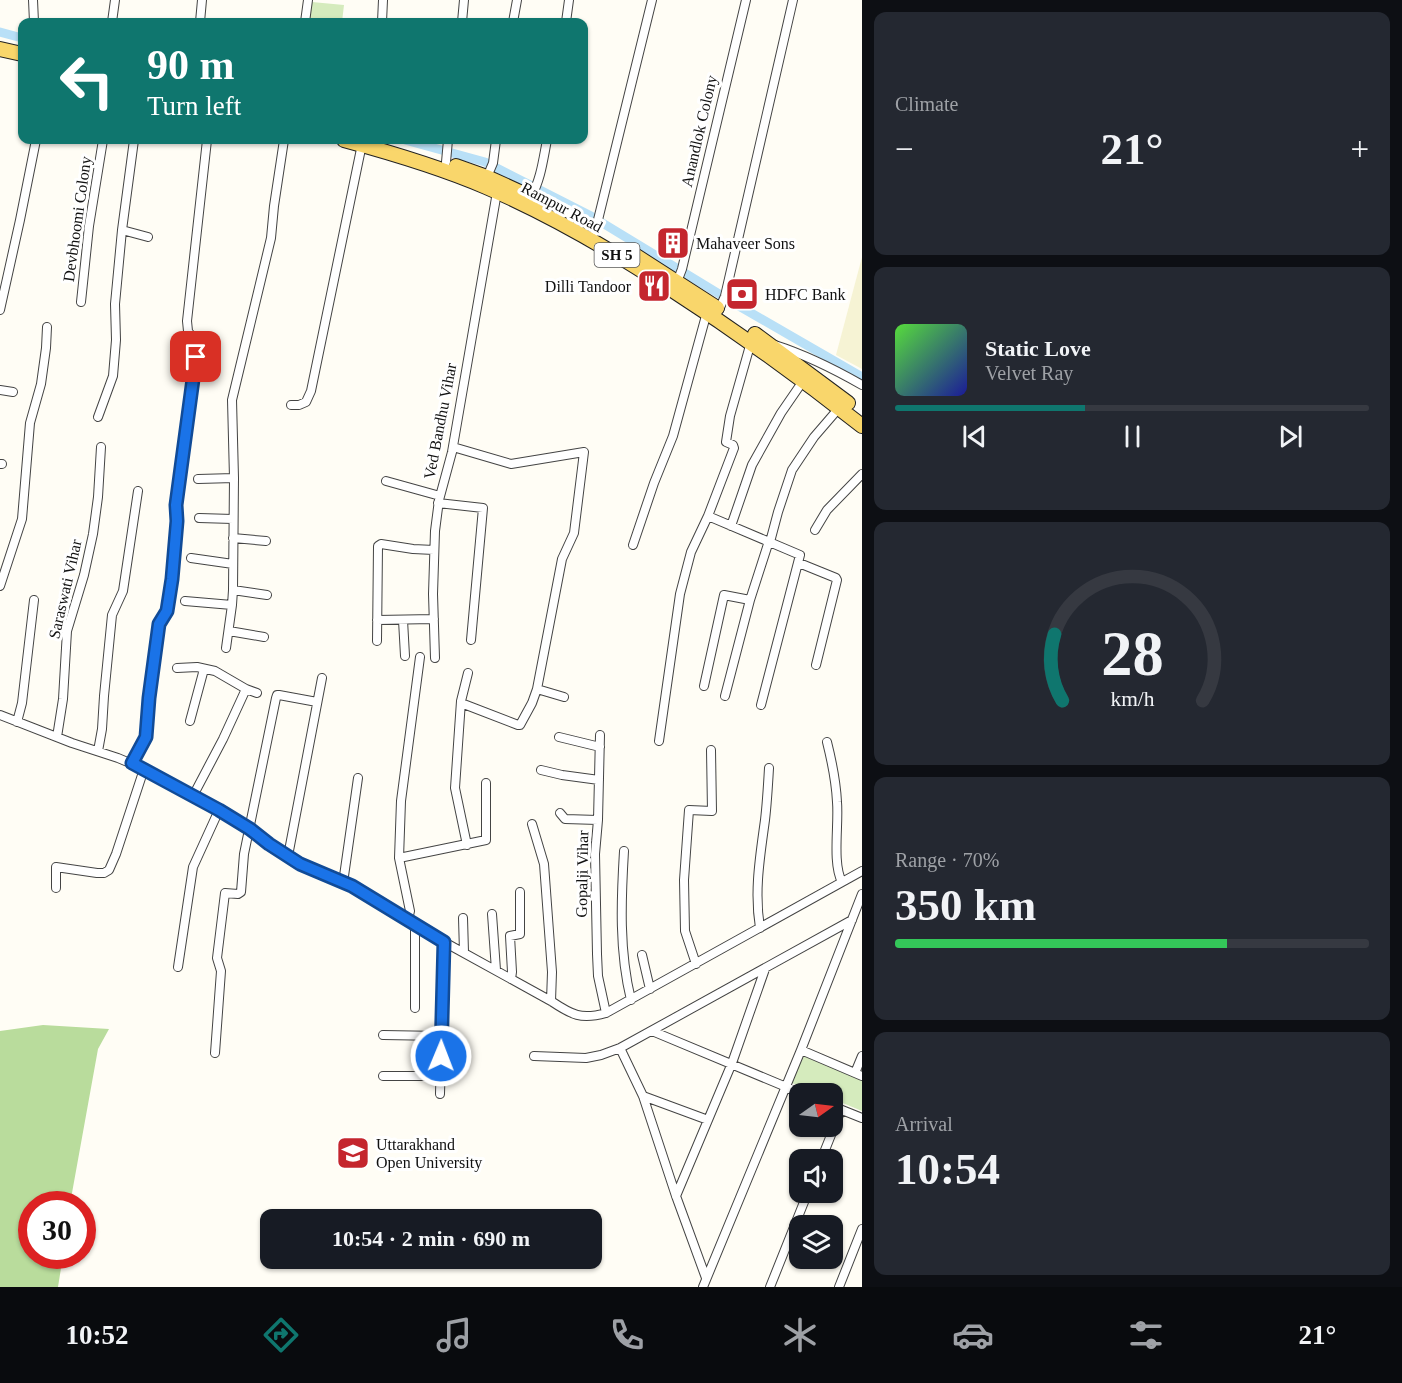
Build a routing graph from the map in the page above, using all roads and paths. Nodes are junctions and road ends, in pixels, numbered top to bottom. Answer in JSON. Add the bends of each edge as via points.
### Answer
{"nodes":[{"id":1,"x":33,"y":0,"type":"edge"},
{"id":2,"x":116,"y":0,"type":"edge"},
{"id":3,"x":202,"y":0,"type":"edge"},
{"id":4,"x":308,"y":0,"type":"edge"},
{"id":5,"x":383,"y":0,"type":"edge"},
{"id":6,"x":464,"y":0,"type":"edge"},
{"id":7,"x":517,"y":0,"type":"edge"},
{"id":8,"x":569,"y":0,"type":"edge"},
{"id":9,"x":652,"y":0,"type":"edge"},
{"id":10,"x":746,"y":0,"type":"edge"},
{"id":11,"x":793,"y":0,"type":"edge"},
{"id":12,"x":34,"y":18,"type":"edge"},
{"id":13,"x":113,"y":18,"type":"edge"},
{"id":14,"x":200,"y":18,"type":"edge"},
{"id":15,"x":306,"y":18,"type":"edge"},
{"id":16,"x":382,"y":18,"type":"edge"},
{"id":17,"x":462,"y":18,"type":"edge"},
{"id":18,"x":514,"y":18,"type":"edge"},
{"id":19,"x":567,"y":18,"type":"edge"},
{"id":20,"x":0,"y":49,"type":"edge"},
{"id":21,"x":18,"y":53,"type":"edge"},
{"id":22,"x":0,"y":58,"type":"edge"},
{"id":23,"x":18,"y":62,"type":"edge"},
{"id":24,"x":35,"y":144,"type":"edge"},
{"id":25,"x":102,"y":144,"type":"edge"},
{"id":26,"x":133,"y":144,"type":"edge"},
{"id":27,"x":207,"y":144,"type":"edge"},
{"id":28,"x":283,"y":144,"type":"edge"},
{"id":29,"x":362,"y":144,"type":"joint"},
{"id":30,"x":396,"y":144,"type":"edge"},
{"id":31,"x":448,"y":144,"type":"edge"},
{"id":32,"x":495,"y":144,"type":"edge"},
{"id":33,"x":546,"y":144,"type":"edge"},
{"id":34,"x":447,"y":155,"type":"junction"},
{"id":35,"x":490,"y":170,"type":"junction"},
{"id":36,"x":496,"y":192,"type":"junction"},
{"id":37,"x":534,"y":192,"type":"junction"},
{"id":38,"x":597,"y":224,"type":"junction"},
{"id":39,"x":122,"y":230,"type":"junction"},
{"id":40,"x":148,"y":237,"type":"dead end"},
{"id":41,"x":680,"y":274,"type":"junction"},
{"id":42,"x":81,"y":302,"type":"dead end"},
{"id":43,"x":719,"y":304,"type":"junction"},
{"id":44,"x":0,"y":310,"type":"edge"},
{"id":45,"x":47,"y":327,"type":"dead end"},
{"id":46,"x":751,"y":342,"type":"junction"},
{"id":47,"x":768,"y":343,"type":"junction"},
{"id":48,"x":803,"y":381,"type":"junction"},
{"id":49,"x":862,"y":385,"type":"edge"},
{"id":50,"x":0,"y":390,"type":"edge"},
{"id":51,"x":13,"y":392,"type":"dead end"},
{"id":52,"x":291,"y":405,"type":"dead end"},
{"id":53,"x":839,"y":408,"type":"junction"},
{"id":54,"x":862,"y":414,"type":"edge"},
{"id":55,"x":98,"y":417,"type":"dead end"},
{"id":56,"x":862,"y":426,"type":"edge"},
{"id":57,"x":101,"y":447,"type":"dead end"},
{"id":58,"x":453,"y":447,"type":"junction"},
{"id":59,"x":862,"y":474,"type":"edge"},
{"id":60,"x":234,"y":478,"type":"junction"},
{"id":61,"x":198,"y":480,"type":"dead end"},
{"id":62,"x":386,"y":481,"type":"dead end"},
{"id":63,"x":138,"y":491,"type":"dead end"},
{"id":64,"x":439,"y":500,"type":"junction"},
{"id":65,"x":708,"y":516,"type":"junction"},
{"id":66,"x":199,"y":518,"type":"dead end"},
{"id":67,"x":232,"y":519,"type":"junction"},
{"id":68,"x":731,"y":526,"type":"junction"},
{"id":69,"x":815,"y":530,"type":"dead end"},
{"id":70,"x":232,"y":537,"type":"junction"},
{"id":71,"x":266,"y":541,"type":"dead end"},
{"id":72,"x":769,"y":542,"type":"junction"},
{"id":73,"x":633,"y":545,"type":"dead end"},
{"id":74,"x":434,"y":550,"type":"junction"},
{"id":75,"x":191,"y":558,"type":"dead end"},
{"id":76,"x":799,"y":563,"type":"junction"},
{"id":77,"x":233,"y":564,"type":"junction"},
{"id":78,"x":0,"y":586,"type":"edge"},
{"id":79,"x":233,"y":590,"type":"junction"},
{"id":80,"x":267,"y":595,"type":"dead end"},
{"id":81,"x":34,"y":600,"type":"dead end"},
{"id":82,"x":750,"y":600,"type":"junction"},
{"id":83,"x":185,"y":601,"type":"dead end"},
{"id":84,"x":232,"y":606,"type":"junction"},
{"id":85,"x":377,"y":620,"type":"junction"},
{"id":86,"x":403,"y":620,"type":"junction"},
{"id":87,"x":434,"y":620,"type":"junction"},
{"id":88,"x":229,"y":632,"type":"junction"},
{"id":89,"x":264,"y":637,"type":"dead end"},
{"id":90,"x":471,"y":640,"type":"dead end"},
{"id":91,"x":377,"y":641,"type":"dead end"},
{"id":92,"x":226,"y":648,"type":"dead end"},
{"id":93,"x":405,"y":656,"type":"dead end"},
{"id":94,"x":420,"y":657,"type":"dead end"},
{"id":95,"x":435,"y":658,"type":"dead end"},
{"id":96,"x":816,"y":665,"type":"dead end"},
{"id":97,"x":177,"y":668,"type":"dead end"},
{"id":98,"x":204,"y":669,"type":"junction"},
{"id":99,"x":468,"y":673,"type":"dead end"},
{"id":100,"x":322,"y":678,"type":"dead end"},
{"id":101,"x":704,"y":686,"type":"dead end"},
{"id":102,"x":246,"y":689,"type":"junction"},
{"id":103,"x":537,"y":689,"type":"junction"},
{"id":104,"x":257,"y":693,"type":"dead end"},
{"id":105,"x":725,"y":696,"type":"dead end"},
{"id":106,"x":564,"y":697,"type":"dead end"},
{"id":107,"x":317,"y":702,"type":"junction"},
{"id":108,"x":461,"y":703,"type":"junction"},
{"id":109,"x":761,"y":705,"type":"dead end"},
{"id":110,"x":0,"y":715,"type":"edge"},
{"id":111,"x":190,"y":721,"type":"dead end"},
{"id":112,"x":17,"y":722,"type":"junction"},
{"id":113,"x":600,"y":735,"type":"dead end"},
{"id":114,"x":57,"y":737,"type":"junction"},
{"id":115,"x":559,"y":737,"type":"dead end"},
{"id":116,"x":659,"y":741,"type":"dead end"},
{"id":117,"x":826,"y":742,"type":"dead end"},
{"id":118,"x":600,"y":747,"type":"junction"},
{"id":119,"x":711,"y":750,"type":"dead end"},
{"id":120,"x":98,"y":751,"type":"junction"},
{"id":121,"x":132,"y":763,"type":"junction"},
{"id":122,"x":769,"y":768,"type":"dead end"},
{"id":123,"x":144,"y":769,"type":"junction"},
{"id":124,"x":541,"y":770,"type":"dead end"},
{"id":125,"x":358,"y":778,"type":"dead end"},
{"id":126,"x":599,"y":780,"type":"junction"},
{"id":127,"x":486,"y":783,"type":"dead end"},
{"id":128,"x":193,"y":796,"type":"junction"},
{"id":129,"x":219,"y":810,"type":"junction"},
{"id":130,"x":560,"y":813,"type":"dead end"},
{"id":131,"x":598,"y":820,"type":"junction"},
{"id":132,"x":532,"y":824,"type":"dead end"},
{"id":133,"x":250,"y":829,"type":"junction"},
{"id":134,"x":467,"y":845,"type":"junction"},
{"id":135,"x":624,"y":851,"type":"dead end"},
{"id":136,"x":288,"y":856,"type":"junction"},
{"id":137,"x":399,"y":858,"type":"junction"},
{"id":138,"x":862,"y":871,"type":"edge"},
{"id":139,"x":842,"y":882,"type":"junction"},
{"id":140,"x":343,"y":883,"type":"junction"},
{"id":141,"x":56,"y":888,"type":"dead end"},
{"id":142,"x":520,"y":892,"type":"dead end"},
{"id":143,"x":862,"y":894,"type":"edge"},
{"id":144,"x":492,"y":914,"type":"dead end"},
{"id":145,"x":463,"y":918,"type":"dead end"},
{"id":146,"x":853,"y":920,"type":"junction"},
{"id":147,"x":412,"y":922,"type":"junction"},
{"id":148,"x":760,"y":928,"type":"junction"},
{"id":149,"x":444,"y":942,"type":"junction"},
{"id":150,"x":464,"y":952,"type":"junction"},
{"id":151,"x":642,"y":955,"type":"dead end"},
{"id":152,"x":696,"y":964,"type":"junction"},
{"id":153,"x":178,"y":967,"type":"dead end"},
{"id":154,"x":765,"y":969,"type":"junction"},
{"id":155,"x":496,"y":970,"type":"junction"},
{"id":156,"x":512,"y":979,"type":"junction"},
{"id":157,"x":650,"y":989,"type":"junction"},
{"id":158,"x":631,"y":1000,"type":"junction"},
{"id":159,"x":551,"y":1001,"type":"junction"},
{"id":160,"x":415,"y":1008,"type":"dead end"},
{"id":161,"x":606,"y":1013,"type":"junction"},
{"id":162,"x":652,"y":1030,"type":"junction"},
{"id":163,"x":383,"y":1035,"type":"dead end"},
{"id":164,"x":442,"y":1036,"type":"junction"},
{"id":165,"x":621,"y":1048,"type":"junction"},
{"id":166,"x":801,"y":1050,"type":"junction"},
{"id":167,"x":215,"y":1053,"type":"dead end"},
{"id":168,"x":534,"y":1056,"type":"dead end"},
{"id":169,"x":862,"y":1056,"type":"edge"},
{"id":170,"x":732,"y":1063,"type":"junction"},
{"id":171,"x":859,"y":1074,"type":"edge"},
{"id":172,"x":382,"y":1076,"type":"dead end"},
{"id":173,"x":441,"y":1077,"type":"junction"},
{"id":174,"x":786,"y":1086,"type":"junction"},
{"id":175,"x":789,"y":1087,"type":"edge"},
{"id":176,"x":440,"y":1094,"type":"dead end"},
{"id":177,"x":643,"y":1096,"type":"junction"},
{"id":178,"x":843,"y":1110,"type":"edge"},
{"id":179,"x":862,"y":1118,"type":"edge"},
{"id":180,"x":708,"y":1120,"type":"junction"},
{"id":181,"x":676,"y":1196,"type":"junction"},
{"id":182,"x":804,"y":1203,"type":"edge"},
{"id":183,"x":862,"y":1229,"type":"edge"},
{"id":184,"x":705,"y":1282,"type":"edge"},
{"id":185,"x":770,"y":1287,"type":"edge"},
{"id":186,"x":839,"y":1287,"type":"edge"}],
"edges":[{"from":1,"to":12,"type":"street"},
{"from":2,"to":13,"type":"street"},
{"from":3,"to":14,"type":"street"},
{"from":4,"to":15,"type":"street"},
{"from":5,"to":16,"type":"street"},
{"from":6,"to":17,"type":"street"},
{"from":7,"to":18,"type":"street"},
{"from":8,"to":19,"type":"street"},
{"from":9,"to":38,"type":"street"},
{"from":10,"to":41,"type":"street","name":"Anandlok Colony"},
{"from":11,"to":43,"type":"street"},
{"from":20,"to":21,"type":"main road"},
{"from":22,"to":23,"type":"main road"},
{"from":24,"to":44,"type":"street"},
{"from":25,"to":42,"type":"street","name":"Devbhoomi Colony"},
{"from":26,"to":39,"type":"street"},
{"from":27,"to":121,"type":"street","via":[[188,321],[196,357],[176,505],[172,579],[167,611],[159,624],[146,737]]},
{"from":28,"to":60,"type":"street","via":[[271,238],[232,400]]},
{"from":29,"to":36,"type":"main road","name":"Rampur Road","number":"SH 5"},
{"from":29,"to":52,"type":"street","via":[[311,391],[306,402]]},
{"from":30,"to":34,"type":"main road"},
{"from":31,"to":34,"type":"street"},
{"from":32,"to":35,"type":"street"},
{"from":33,"to":37,"type":"street"},
{"from":34,"to":35,"type":"main road"},
{"from":35,"to":37,"type":"main road"},
{"from":36,"to":43,"type":"main road","name":"Rampur Road","number":"SH 5"},
{"from":36,"to":58,"type":"street","name":"Ved Bandhu Vihar"},
{"from":37,"to":38,"type":"main road"},
{"from":38,"to":41,"type":"main road"},
{"from":39,"to":40,"type":"street"},
{"from":39,"to":55,"type":"street","via":[[113,376]]},
{"from":41,"to":43,"type":"main road"},
{"from":43,"to":46,"type":"main road","name":"Rampur Road","number":"SH 5"},
{"from":43,"to":47,"type":"main road"},
{"from":43,"to":73,"type":"street"},
{"from":45,"to":78,"type":"street","via":[[41,384],[30,423],[22,519]]},
{"from":46,"to":48,"type":"main road","name":"Rampur Road","number":"SH 5"},
{"from":46,"to":65,"type":"street","via":[[726,442],[734,448]]},
{"from":47,"to":49,"type":"street","via":[[819,362]]},
{"from":47,"to":54,"type":"main road"},
{"from":48,"to":53,"type":"main road","name":"Rampur Road","number":"SH 5"},
{"from":48,"to":68,"type":"street","via":[[752,465]]},
{"from":50,"to":51,"type":"street"},
{"from":53,"to":56,"type":"main road","name":"Rampur Road","number":"SH 5"},
{"from":53,"to":72,"type":"street","via":[[792,470]]},
{"from":57,"to":114,"type":"street","name":"Saraswati Vihar","via":[[93,534],[67,631]]},
{"from":58,"to":64,"type":"street","name":"Ved Bandhu Vihar"},
{"from":58,"to":103,"type":"street","via":[[511,464],[584,452],[574,533],[562,560]]},
{"from":59,"to":69,"type":"street","via":[[827,510]]},
{"from":60,"to":61,"type":"street"},
{"from":60,"to":67,"type":"street"},
{"from":62,"to":64,"type":"street"},
{"from":63,"to":120,"type":"street","via":[[123,591],[112,615]]},
{"from":64,"to":74,"type":"street","name":"Ved Bandhu Vihar"},
{"from":64,"to":90,"type":"street","via":[[483,508]]},
{"from":65,"to":68,"type":"street"},
{"from":65,"to":116,"type":"street","via":[[691,552],[680,594]]},
{"from":66,"to":67,"type":"street"},
{"from":67,"to":70,"type":"street"},
{"from":68,"to":72,"type":"street"},
{"from":70,"to":71,"type":"street"},
{"from":70,"to":77,"type":"street"},
{"from":72,"to":76,"type":"street","via":[[798,554]]},
{"from":72,"to":82,"type":"street"},
{"from":74,"to":85,"type":"street","via":[[379,544]]},
{"from":74,"to":87,"type":"street","name":"Ved Bandhu Vihar"},
{"from":75,"to":77,"type":"street"},
{"from":76,"to":96,"type":"street","via":[[837,580]]},
{"from":76,"to":109,"type":"street"},
{"from":77,"to":79,"type":"street"},
{"from":79,"to":80,"type":"street"},
{"from":79,"to":84,"type":"street"},
{"from":81,"to":112,"type":"street"},
{"from":82,"to":101,"type":"street","via":[[724,595]]},
{"from":82,"to":105,"type":"street"},
{"from":83,"to":84,"type":"street"},
{"from":84,"to":88,"type":"street"},
{"from":85,"to":86,"type":"street"},
{"from":85,"to":91,"type":"street"},
{"from":86,"to":87,"type":"street"},
{"from":86,"to":93,"type":"street"},
{"from":87,"to":95,"type":"street","name":"Ved Bandhu Vihar"},
{"from":88,"to":89,"type":"street"},
{"from":88,"to":92,"type":"street"},
{"from":94,"to":137,"type":"street","via":[[401,801]]},
{"from":97,"to":98,"type":"street"},
{"from":98,"to":102,"type":"street"},
{"from":98,"to":111,"type":"street"},
{"from":99,"to":108,"type":"street"},
{"from":100,"to":107,"type":"street"},
{"from":102,"to":104,"type":"street"},
{"from":102,"to":128,"type":"street"},
{"from":103,"to":106,"type":"street"},
{"from":103,"to":108,"type":"street","via":[[519,725]]},
{"from":107,"to":133,"type":"street","via":[[277,695]]},
{"from":107,"to":136,"type":"street"},
{"from":108,"to":134,"type":"street","via":[[455,788]]},
{"from":110,"to":112,"type":"street"},
{"from":112,"to":114,"type":"street"},
{"from":113,"to":118,"type":"street","name":"Gopalji Vihar"},
{"from":114,"to":120,"type":"street"},
{"from":115,"to":118,"type":"street"},
{"from":117,"to":139,"type":"street","via":[[838,803],[837,865]]},
{"from":118,"to":126,"type":"street","name":"Gopalji Vihar"},
{"from":119,"to":152,"type":"street","via":[[712,811],[689,810],[685,931]]},
{"from":120,"to":121,"type":"street"},
{"from":121,"to":123,"type":"street"},
{"from":122,"to":148,"type":"street","via":[[757,876]]},
{"from":123,"to":128,"type":"street"},
{"from":123,"to":141,"type":"street","via":[[109,870],[97,873],[56,867]]},
{"from":124,"to":126,"type":"street"},
{"from":125,"to":140,"type":"street"},
{"from":126,"to":131,"type":"street","name":"Gopalji Vihar"},
{"from":127,"to":134,"type":"street","via":[[486,840]]},
{"from":128,"to":129,"type":"street"},
{"from":129,"to":133,"type":"street"},
{"from":129,"to":153,"type":"street","via":[[193,867]]},
{"from":130,"to":131,"type":"street","via":[[565,819]]},
{"from":131,"to":161,"type":"street","name":"Gopalji Vihar","via":[[597,954]]},
{"from":132,"to":159,"type":"street","via":[[544,864]]},
{"from":133,"to":136,"type":"street"},
{"from":133,"to":167,"type":"street","via":[[241,892],[225,893],[217,958],[221,971]]},
{"from":134,"to":137,"type":"street"},
{"from":135,"to":158,"type":"street","via":[[621,902],[625,975]]},
{"from":136,"to":140,"type":"street"},
{"from":137,"to":147,"type":"street"},
{"from":138,"to":139,"type":"street"},
{"from":139,"to":148,"type":"street"},
{"from":140,"to":147,"type":"street"},
{"from":142,"to":156,"type":"street","via":[[520,934],[510,936]]},
{"from":143,"to":146,"type":"street"},
{"from":144,"to":155,"type":"street"},
{"from":145,"to":150,"type":"street"},
{"from":146,"to":154,"type":"street"},
{"from":146,"to":166,"type":"street"},
{"from":147,"to":149,"type":"street"},
{"from":147,"to":160,"type":"street"},
{"from":148,"to":152,"type":"street"},
{"from":149,"to":150,"type":"street"},
{"from":149,"to":164,"type":"street"},
{"from":150,"to":155,"type":"street"},
{"from":151,"to":157,"type":"street"},
{"from":152,"to":157,"type":"street"},
{"from":154,"to":162,"type":"street"},
{"from":154,"to":170,"type":"street"},
{"from":155,"to":156,"type":"street"},
{"from":156,"to":159,"type":"street"},
{"from":157,"to":158,"type":"street"},
{"from":158,"to":161,"type":"street"},
{"from":159,"to":161,"type":"street","via":[[580,1016]]},
{"from":162,"to":165,"type":"street"},
{"from":162,"to":170,"type":"street"},
{"from":163,"to":164,"type":"street"},
{"from":164,"to":173,"type":"street"},
{"from":165,"to":168,"type":"street","via":[[586,1058]]},
{"from":165,"to":177,"type":"street"},
{"from":166,"to":171,"type":"street"},
{"from":166,"to":174,"type":"street"},
{"from":169,"to":171,"type":"street"},
{"from":170,"to":174,"type":"street"},
{"from":170,"to":180,"type":"street"},
{"from":172,"to":173,"type":"street"},
{"from":173,"to":176,"type":"street"},
{"from":174,"to":175,"type":"street"},
{"from":174,"to":184,"type":"street"},
{"from":177,"to":180,"type":"street"},
{"from":177,"to":181,"type":"street"},
{"from":178,"to":179,"type":"street"},
{"from":180,"to":181,"type":"street"},
{"from":181,"to":184,"type":"street"},
{"from":182,"to":185,"type":"street"},
{"from":183,"to":186,"type":"street"}]}
